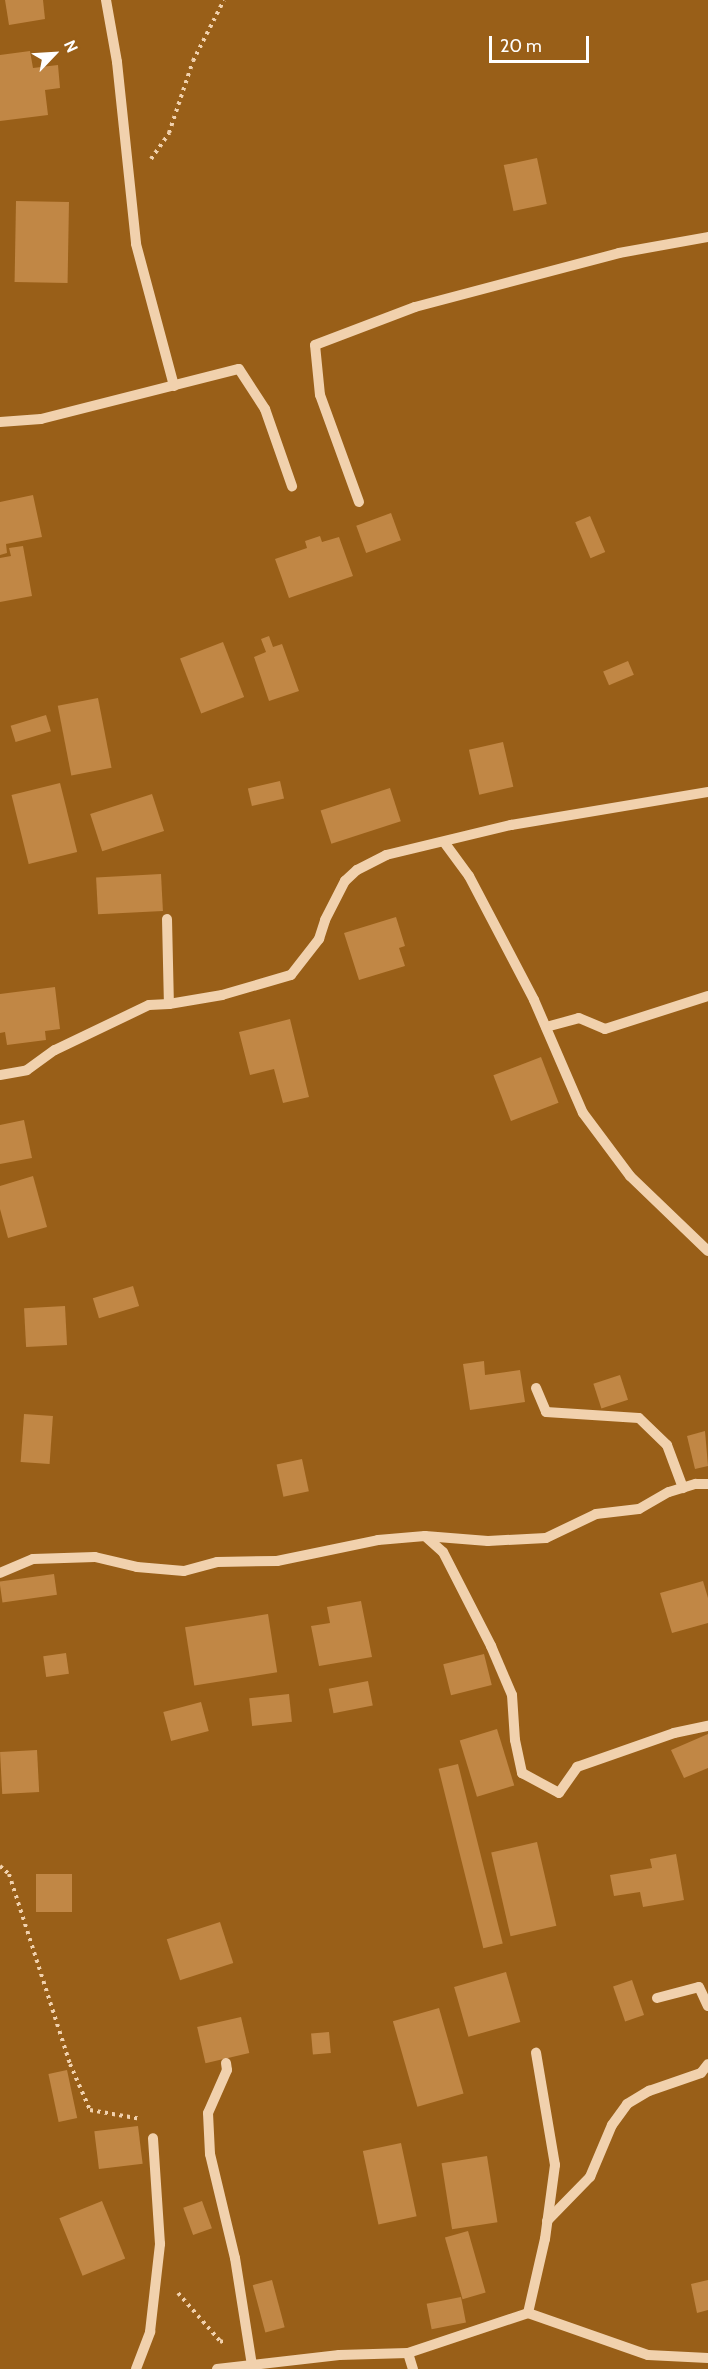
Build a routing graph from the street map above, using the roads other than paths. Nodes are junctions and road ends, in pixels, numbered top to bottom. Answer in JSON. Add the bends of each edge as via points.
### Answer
{"nodes":[{"id":1,"x":106,"y":0,"type":"edge"},
{"id":2,"x":708,"y":237,"type":"edge"},
{"id":3,"x":174,"y":386,"type":"junction"},
{"id":4,"x":0,"y":422,"type":"edge"},
{"id":5,"x":292,"y":486,"type":"dead end"},
{"id":6,"x":359,"y":502,"type":"dead end"},
{"id":7,"x":708,"y":792,"type":"edge"},
{"id":8,"x":444,"y":842,"type":"junction"},
{"id":9,"x":167,"y":919,"type":"dead end"},
{"id":10,"x":708,"y":996,"type":"edge"},
{"id":11,"x":169,"y":1004,"type":"junction"},
{"id":12,"x":546,"y":1027,"type":"junction"},
{"id":13,"x":0,"y":1075,"type":"edge"},
{"id":14,"x":708,"y":1251,"type":"edge"},
{"id":15,"x":536,"y":1388,"type":"dead end"},
{"id":16,"x":708,"y":1484,"type":"edge"},
{"id":17,"x":683,"y":1488,"type":"junction"},
{"id":18,"x":425,"y":1536,"type":"junction"},
{"id":19,"x":0,"y":1573,"type":"edge"},
{"id":20,"x":708,"y":1726,"type":"edge"},
{"id":21,"x":657,"y":1998,"type":"dead end"},
{"id":22,"x":708,"y":2006,"type":"edge"},
{"id":23,"x":536,"y":2052,"type":"dead end"},
{"id":24,"x":226,"y":2063,"type":"dead end"},
{"id":25,"x":708,"y":2064,"type":"edge"},
{"id":26,"x":153,"y":2138,"type":"road end"},
{"id":27,"x":547,"y":2221,"type":"junction"},
{"id":28,"x":528,"y":2313,"type":"junction"},
{"id":29,"x":408,"y":2353,"type":"junction"},
{"id":30,"x":708,"y":2358,"type":"edge"},
{"id":31,"x":252,"y":2365,"type":"junction"},
{"id":32,"x":136,"y":2369,"type":"edge"},
{"id":33,"x":217,"y":2369,"type":"edge"},
{"id":34,"x":413,"y":2369,"type":"edge"}],
"edges":[{"from":1,"to":3,"type":"street","via":[[117,62],[136,244]]},
{"from":2,"to":6,"type":"street","via":[[619,253],[415,307],[315,345],[320,395]]},
{"from":3,"to":4,"type":"street","via":[[41,419]]},
{"from":3,"to":5,"type":"street","via":[[239,369],[265,409]]},
{"from":7,"to":8,"type":"street","via":[[511,825]]},
{"from":8,"to":11,"type":"street","via":[[386,855],[357,870],[345,881],[319,939],[291,975],[222,995]]},
{"from":8,"to":12,"type":"street","via":[[469,876]]},
{"from":9,"to":11,"type":"street"},
{"from":10,"to":12,"type":"street","via":[[605,1029],[579,1018]]},
{"from":11,"to":13,"type":"street","via":[[149,1005],[128,1013],[55,1050],[27,1070]]},
{"from":12,"to":14,"type":"street","via":[[583,1113],[630,1176]]},
{"from":15,"to":17,"type":"street","via":[[546,1412],[639,1418],[668,1445]]},
{"from":16,"to":17,"type":"street"},
{"from":17,"to":18,"type":"street","via":[[639,1509],[597,1514],[546,1538],[488,1541]]},
{"from":18,"to":19,"type":"street","via":[[378,1540],[277,1561],[217,1562],[184,1571],[137,1567],[95,1557],[33,1559]]},
{"from":18,"to":20,"type":"street","via":[[443,1552],[512,1695],[514,1740],[522,1773],[559,1794],[577,1767],[674,1733]]},
{"from":21,"to":22,"type":"street","via":[[699,1988]]},
{"from":23,"to":27,"type":"street","via":[[555,2165]]},
{"from":24,"to":31,"type":"street","via":[[227,2070],[207,2113],[210,2154],[235,2258]]},
{"from":25,"to":27,"type":"street","via":[[701,2073],[649,2091],[627,2104],[612,2125],[590,2177]]},
{"from":26,"to":32,"type":"street","via":[[158,2258],[150,2332]]},
{"from":27,"to":28,"type":"street"},
{"from":28,"to":29,"type":"street"},
{"from":28,"to":30,"type":"street","via":[[648,2355]]},
{"from":29,"to":31,"type":"street","via":[[339,2355]]},
{"from":29,"to":34,"type":"street"},
{"from":31,"to":33,"type":"street"}]}
